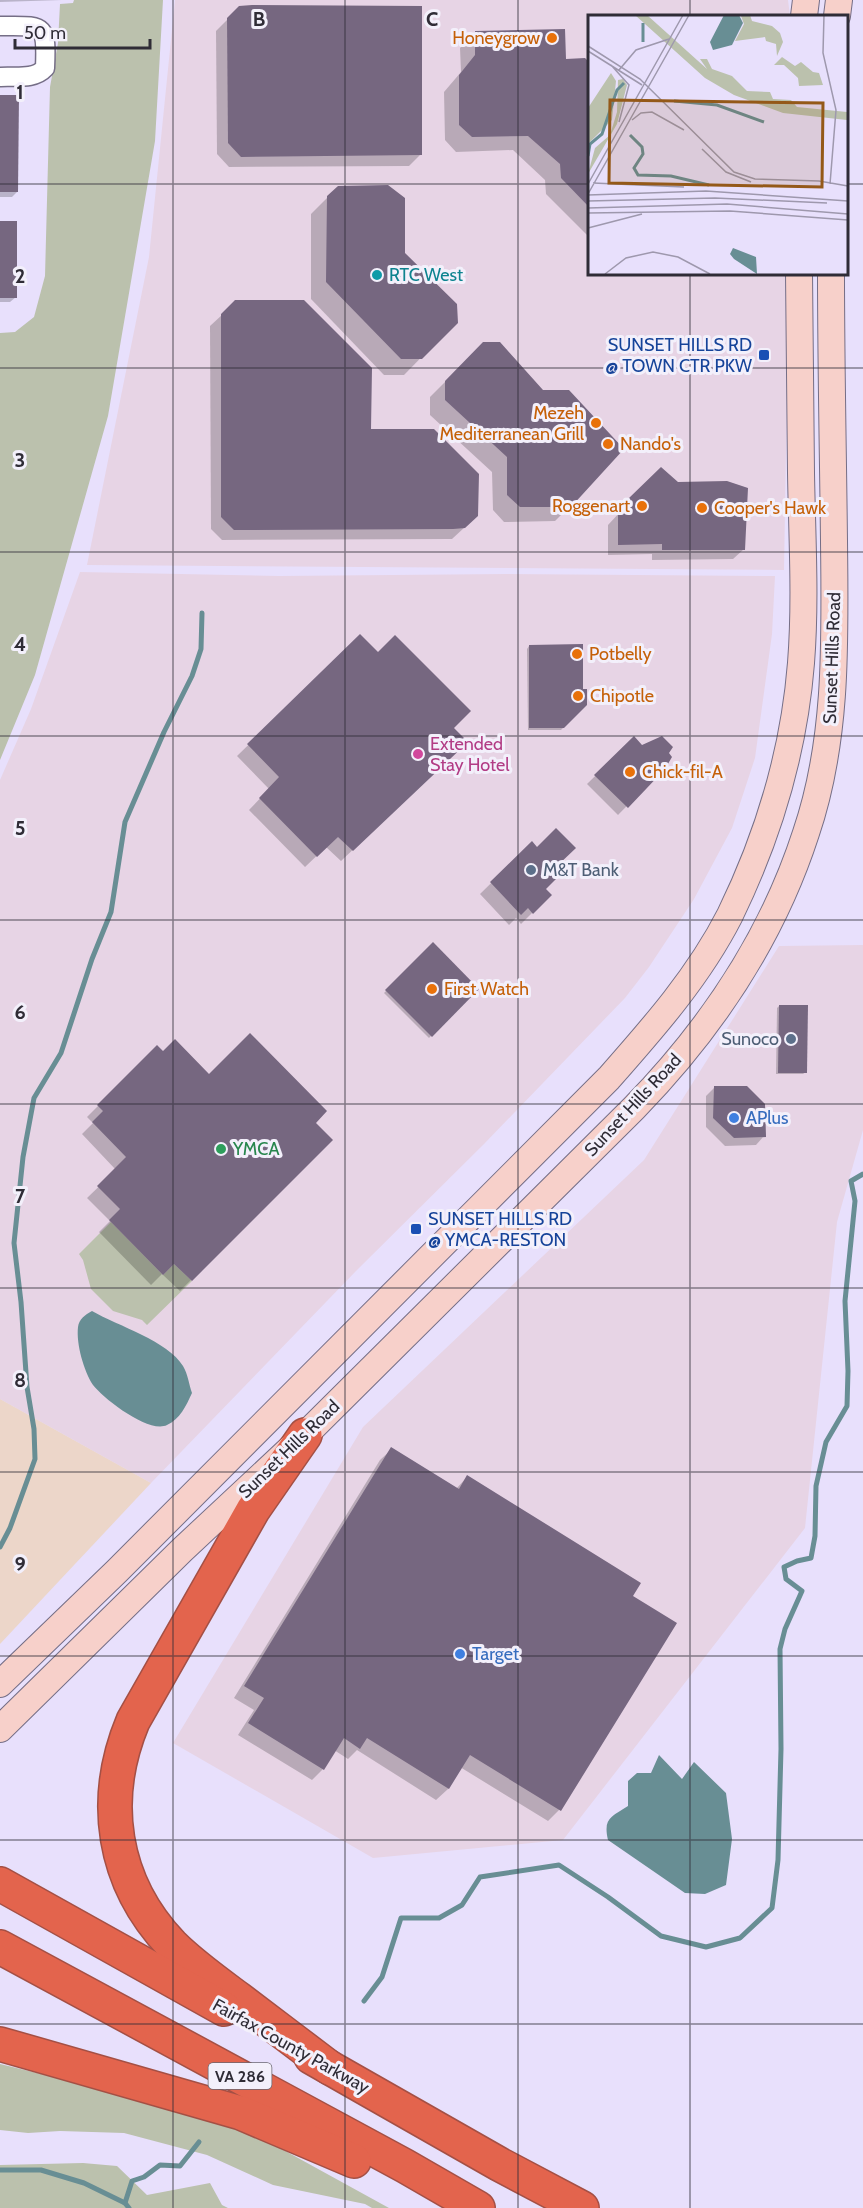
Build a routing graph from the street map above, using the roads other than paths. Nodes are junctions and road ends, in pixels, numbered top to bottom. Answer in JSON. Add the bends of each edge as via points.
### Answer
{"nodes":[{"id":1,"x":806,"y":0,"type":"edge"},
{"id":2,"x":839,"y":0,"type":"edge"},
{"id":3,"x":804,"y":15,"type":"edge"},
{"id":4,"x":837,"y":15,"type":"edge"},
{"id":5,"x":0,"y":26,"type":"edge"},
{"id":6,"x":0,"y":76,"type":"edge"},
{"id":7,"x":799,"y":274,"type":"edge"},
{"id":8,"x":831,"y":274,"type":"edge"},
{"id":9,"x":305,"y":1435,"type":"junction"},
{"id":10,"x":0,"y":1684,"type":"edge"},
{"id":11,"x":0,"y":1729,"type":"edge"},
{"id":12,"x":0,"y":1884,"type":"edge"},
{"id":13,"x":0,"y":1947,"type":"edge"},
{"id":14,"x":0,"y":2044,"type":"edge"},
{"id":15,"x":330,"y":2068,"type":"junction"},
{"id":16,"x":476,"y":2208,"type":"edge"},
{"id":17,"x":582,"y":2208,"type":"edge"}],
"edges":[{"from":1,"to":3,"type":"main road"},
{"from":2,"to":4,"type":"main road"},
{"from":5,"to":6,"type":"street","via":[[36,27],[46,40],[45,68],[39,74]]},
{"from":7,"to":10,"type":"main road","name":"Sunset Hills Road","via":[[803,622],[798,692],[772,812],[729,916],[676,999],[609,1078]]},
{"from":8,"to":9,"type":"main road","name":"Sunset Hills Road","via":[[834,678],[819,785],[807,832],[780,902],[725,999],[665,1076]]},
{"from":9,"to":11,"type":"main road","name":"Sunset Hills Road"},
{"from":9,"to":15,"type":"highway","via":[[252,1509],[133,1721],[120,1756],[114,1815],[126,1869],[143,1906],[172,1945]]},
{"from":12,"to":15,"type":"highway","name":"Fairfax County Parkway","number":"VA 286"},
{"from":13,"to":16,"type":"highway","number":"VA 286"},
{"from":14,"to":16,"type":"highway","via":[[241,2113],[371,2170]]},
{"from":15,"to":17,"type":"highway","name":"Fairfax County Parkway","number":"VA 286"}]}
